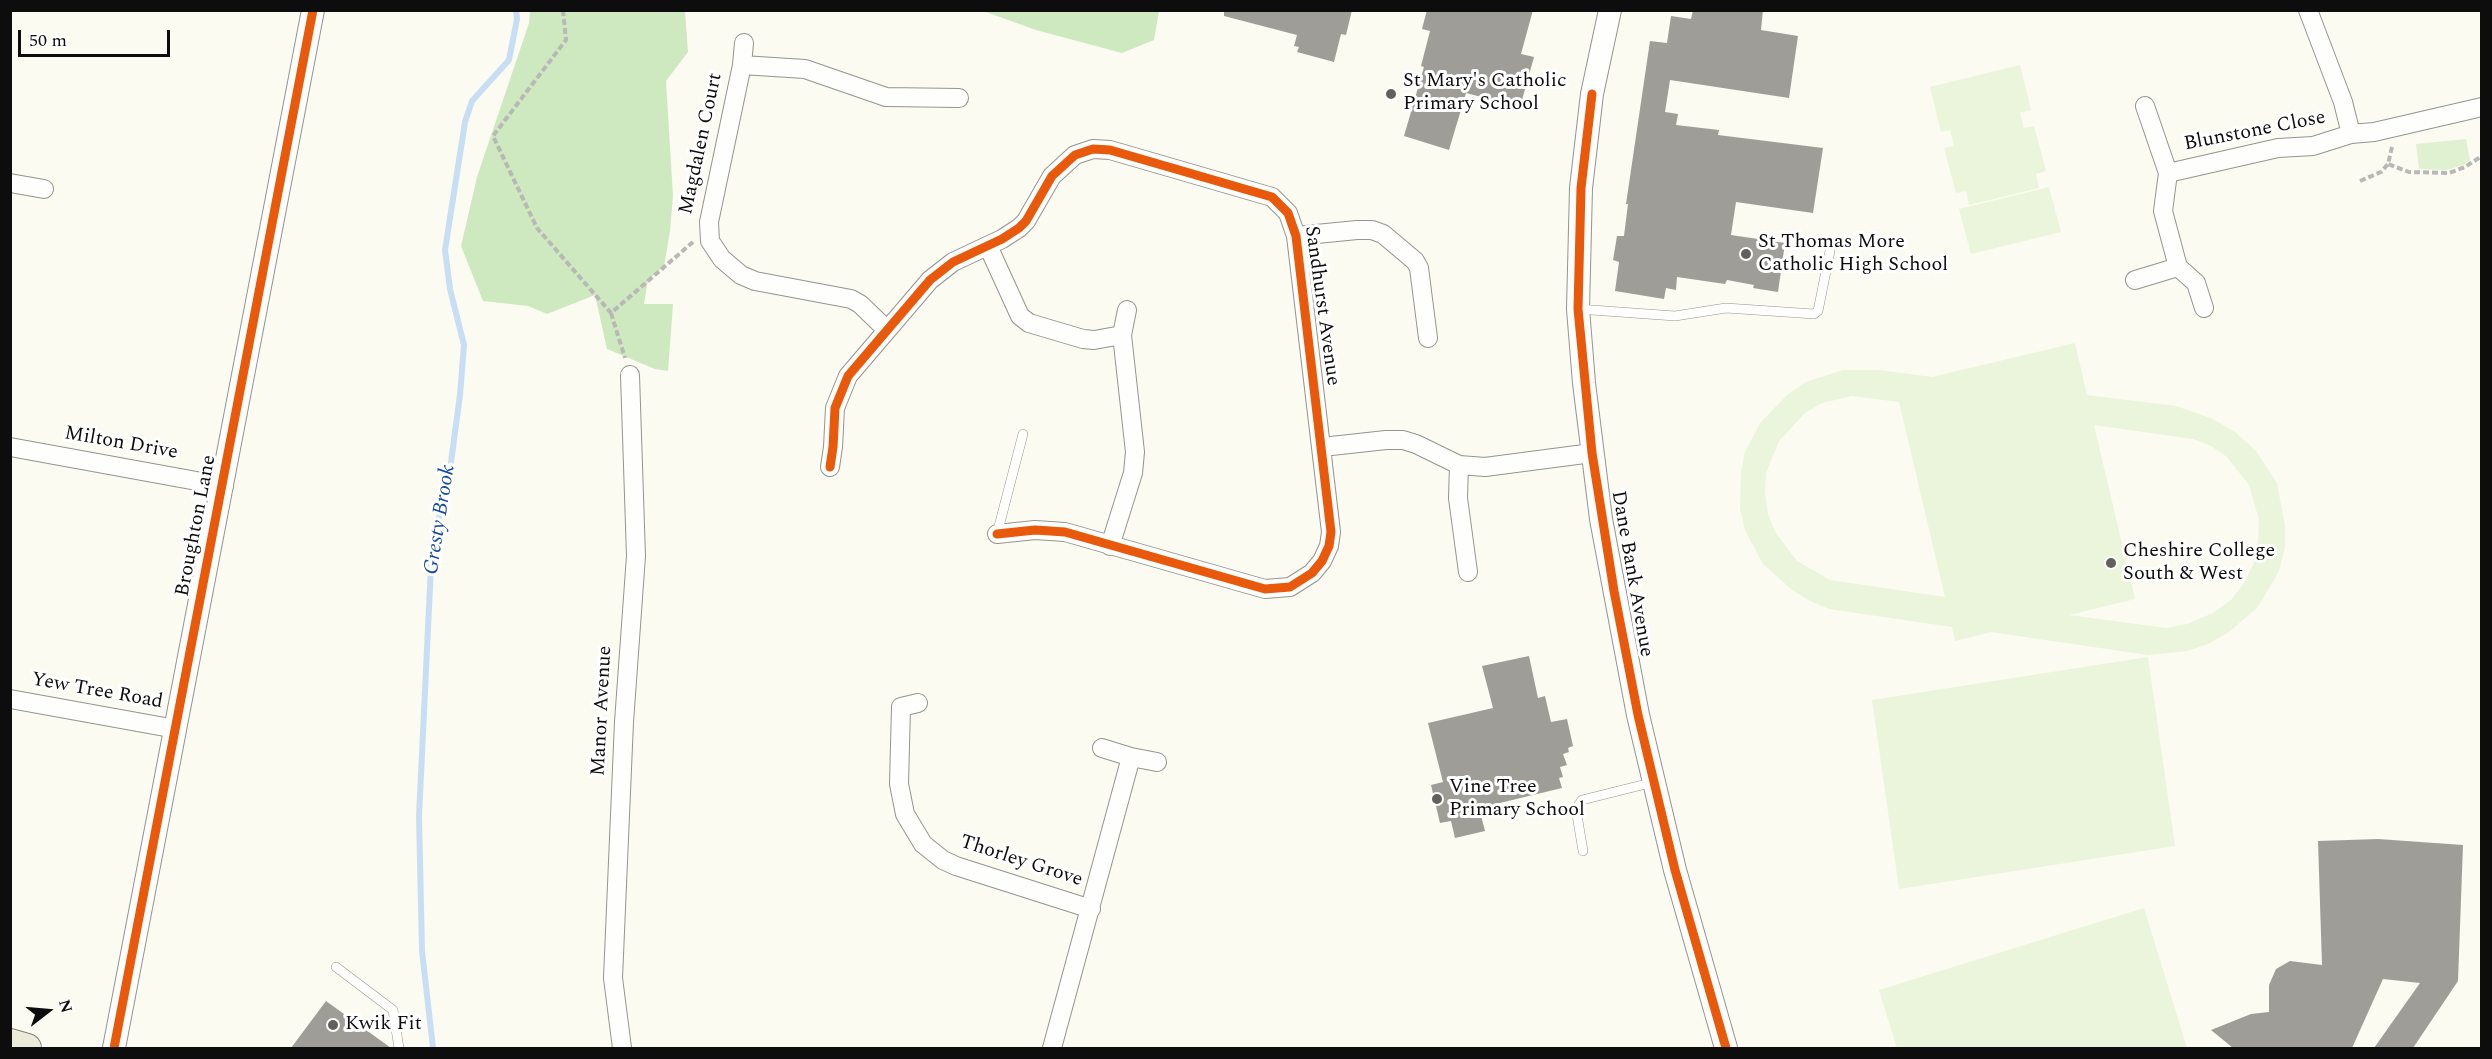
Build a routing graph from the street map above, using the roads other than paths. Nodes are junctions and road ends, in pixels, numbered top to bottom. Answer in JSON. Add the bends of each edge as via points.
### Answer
{"nodes":[{"id":1,"x":313,"y":10,"type":"edge"},
{"id":2,"x":1610,"y":10,"type":"edge"},
{"id":3,"x":2308,"y":10,"type":"edge"},
{"id":4,"x":744,"y":43,"type":"dead end"},
{"id":5,"x":742,"y":65,"type":"junction"},
{"id":6,"x":959,"y":98,"type":"dead end"},
{"id":7,"x":2145,"y":106,"type":"dead end"},
{"id":8,"x":2481,"y":107,"type":"edge"},
{"id":9,"x":2351,"y":134,"type":"junction"},
{"id":10,"x":2168,"y":173,"type":"junction"},
{"id":11,"x":10,"y":183,"type":"edge"},
{"id":12,"x":44,"y":189,"type":"dead end"},
{"id":13,"x":1296,"y":236,"type":"junction"},
{"id":14,"x":988,"y":246,"type":"junction"},
{"id":15,"x":1830,"y":251,"type":"dead end"},
{"id":16,"x":2178,"y":267,"type":"junction"},
{"id":17,"x":2135,"y":280,"type":"dead end"},
{"id":18,"x":2204,"y":308,"type":"dead end"},
{"id":19,"x":1578,"y":309,"type":"junction"},
{"id":20,"x":1127,"y":310,"type":"dead end"},
{"id":21,"x":887,"y":330,"type":"junction"},
{"id":22,"x":1122,"y":335,"type":"junction"},
{"id":23,"x":1428,"y":338,"type":"dead end"},
{"id":24,"x":630,"y":375,"type":"road end"},
{"id":25,"x":1023,"y":434,"type":"dead end"},
{"id":26,"x":10,"y":447,"type":"edge"},
{"id":27,"x":1322,"y":447,"type":"junction"},
{"id":28,"x":1592,"y":453,"type":"junction"},
{"id":29,"x":1459,"y":465,"type":"junction"},
{"id":30,"x":830,"y":467,"type":"dead end"},
{"id":31,"x":224,"y":486,"type":"junction"},
{"id":32,"x":997,"y":534,"type":"joint"},
{"id":33,"x":1110,"y":546,"type":"junction"},
{"id":34,"x":1468,"y":572,"type":"dead end"},
{"id":35,"x":10,"y":699,"type":"edge"},
{"id":36,"x":901,"y":704,"type":"dead end"},
{"id":37,"x":176,"y":729,"type":"junction"},
{"id":38,"x":1102,"y":748,"type":"dead end"},
{"id":39,"x":1131,"y":757,"type":"junction"},
{"id":40,"x":1157,"y":762,"type":"dead end"},
{"id":41,"x":1654,"y":782,"type":"junction"},
{"id":42,"x":1583,"y":851,"type":"dead end"},
{"id":43,"x":1091,"y":909,"type":"junction"},
{"id":44,"x":336,"y":967,"type":"dead end"},
{"id":45,"x":10,"y":1043,"type":"edge"},
{"id":46,"x":27,"y":1048,"type":"edge"},
{"id":47,"x":114,"y":1048,"type":"edge"},
{"id":48,"x":399,"y":1048,"type":"edge"},
{"id":49,"x":622,"y":1048,"type":"edge"},
{"id":50,"x":1052,"y":1048,"type":"edge"},
{"id":51,"x":1726,"y":1048,"type":"edge"}],
"edges":[{"from":1,"to":31,"type":"street","name":"Broughton Lane"},
{"from":2,"to":19,"type":"street","name":"Dane Bank Avenue","via":[[1584,150]]},
{"from":3,"to":9,"type":"street"},
{"from":4,"to":5,"type":"street","name":"Magdalen Court"},
{"from":5,"to":6,"type":"street","name":"Magdalen Court","via":[[806,69],[886,97]]},
{"from":5,"to":21,"type":"street","name":"Magdalen Court","via":[[708,230],[715,250],[741,275],[755,281],[851,299]]},
{"from":7,"to":10,"type":"street","name":"Blunstone Close"},
{"from":8,"to":9,"type":"street","name":"Blunstone Close"},
{"from":9,"to":10,"type":"street","name":"Blunstone Close","via":[[2313,146],[2278,148]]},
{"from":10,"to":16,"type":"street","name":"Blunstone Close","via":[[2163,211]]},
{"from":11,"to":12,"type":"street"},
{"from":13,"to":14,"type":"street","name":"Sandhurst Avenue","via":[[1288,213],[1272,197],[1101,148],[1067,161],[1052,176],[1026,221],[1012,234]]},
{"from":13,"to":23,"type":"street","via":[[1357,230],[1383,234],[1419,268]]},
{"from":13,"to":27,"type":"street","name":"Sandhurst Avenue"},
{"from":14,"to":21,"type":"street","name":"Sandhurst Avenue","via":[[941,270]]},
{"from":14,"to":22,"type":"street","via":[[1020,316],[1029,323],[1094,340]]},
{"from":15,"to":19,"type":"lane","via":[[1818,311],[1814,314],[1726,308],[1675,315]]},
{"from":16,"to":17,"type":"street"},
{"from":16,"to":18,"type":"street","name":"Blunstone Close","via":[[2196,283]]},
{"from":19,"to":28,"type":"street","name":"Dane Bank Avenue"},
{"from":20,"to":22,"type":"street"},
{"from":21,"to":30,"type":"street","name":"Sandhurst Avenue","via":[[848,376],[838,394]]},
{"from":22,"to":33,"type":"street","via":[[1135,452],[1133,473]]},
{"from":24,"to":49,"type":"street","name":"Manor Avenue","via":[[636,556],[613,978]]},
{"from":25,"to":32,"type":"lane"},
{"from":26,"to":31,"type":"street","name":"Milton Drive"},
{"from":27,"to":29,"type":"street","via":[[1403,440]]},
{"from":27,"to":33,"type":"street","name":"Sandhurst Avenue","via":[[1331,531],[1329,546],[1312,573],[1290,587],[1265,590]]},
{"from":28,"to":29,"type":"street","via":[[1485,467]]},
{"from":28,"to":41,"type":"street","name":"Dane Bank Avenue","via":[[1614,591]]},
{"from":29,"to":34,"type":"street","via":[[1458,498]]},
{"from":31,"to":37,"type":"street","name":"Broughton Lane"},
{"from":32,"to":33,"type":"street","name":"Sandhurst Avenue","via":[[1051,530]]},
{"from":35,"to":37,"type":"street","name":"Yew Tree Road"},
{"from":36,"to":43,"type":"street","name":"Thorley Grove","via":[[901,800],[923,844],[956,866]]},
{"from":37,"to":47,"type":"street","name":"Broughton Lane"},
{"from":38,"to":39,"type":"street"},
{"from":39,"to":40,"type":"street"},
{"from":39,"to":43,"type":"street"},
{"from":41,"to":42,"type":"lane","via":[[1582,800],[1576,809]]},
{"from":41,"to":51,"type":"street","name":"Dane Bank Avenue","via":[[1692,935]]},
{"from":43,"to":50,"type":"street"},
{"from":44,"to":48,"type":"lane","via":[[393,1010]]},
{"from":45,"to":46,"type":"main road"}]}
